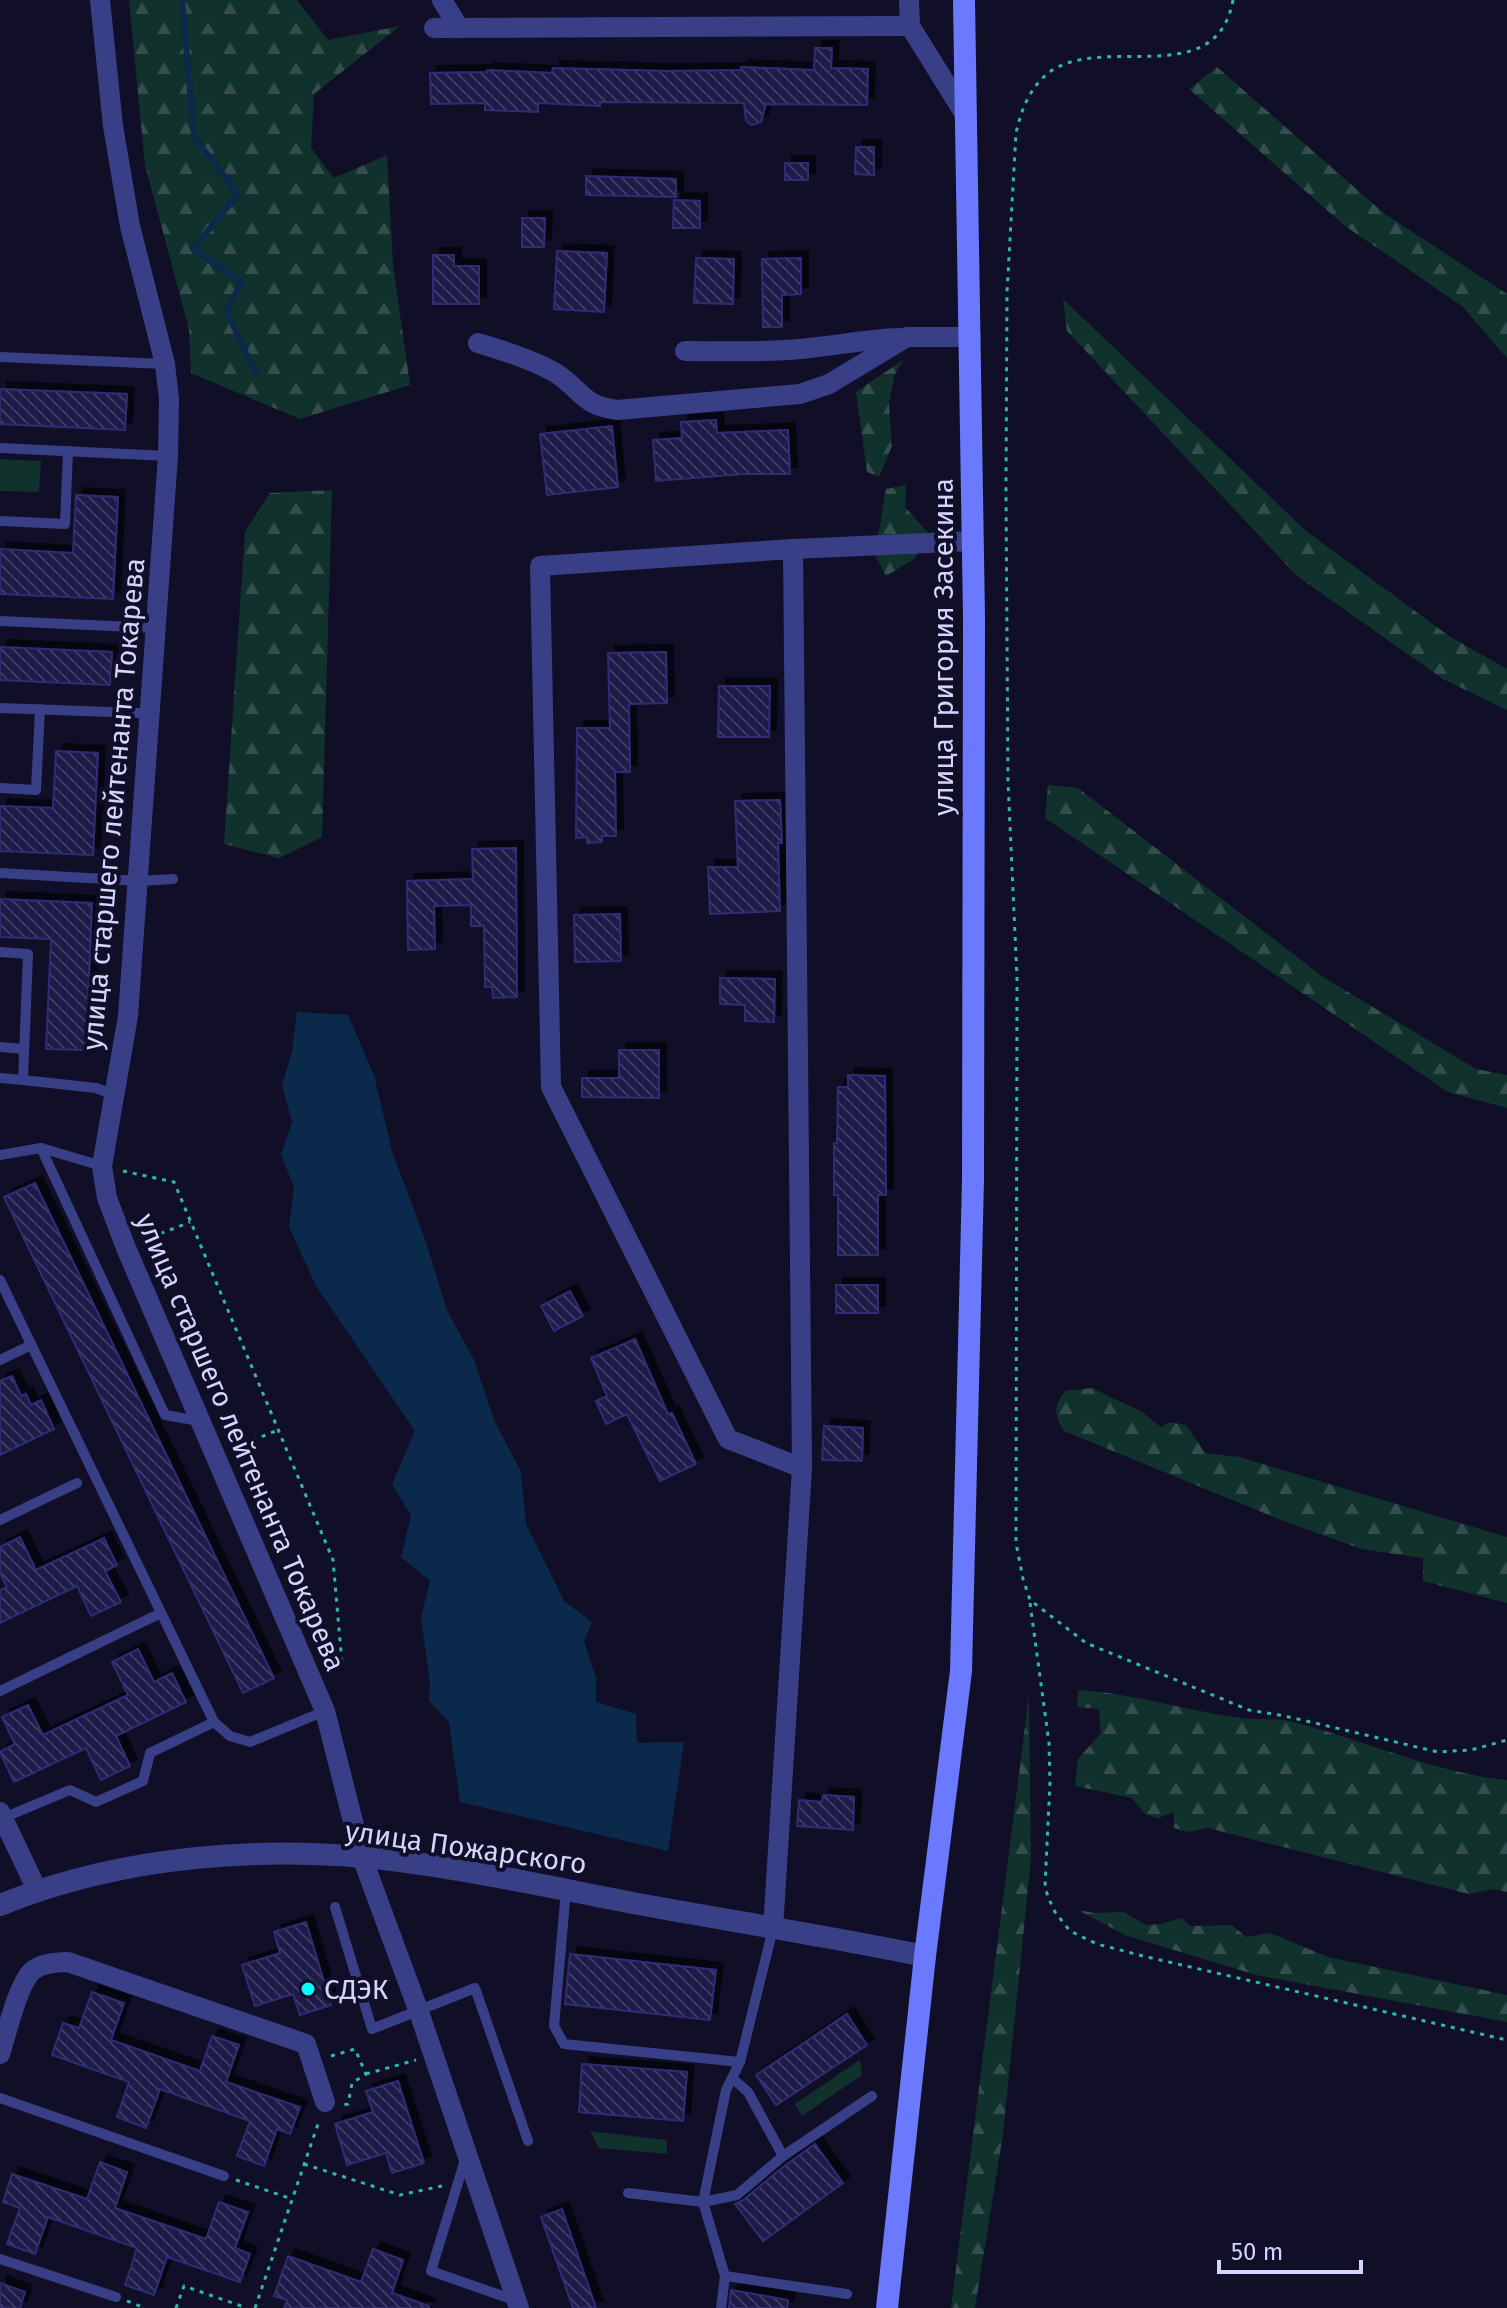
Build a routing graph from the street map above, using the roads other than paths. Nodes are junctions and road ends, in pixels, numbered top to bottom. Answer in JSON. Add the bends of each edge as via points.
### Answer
{"nodes":[{"id":1,"x":100,"y":0,"type":"edge"},
{"id":2,"x":442,"y":0,"type":"edge"},
{"id":3,"x":909,"y":0,"type":"edge"},
{"id":4,"x":964,"y":0,"type":"edge"},
{"id":5,"x":910,"y":26,"type":"junction"},
{"id":6,"x":434,"y":28,"type":"dead end"},
{"id":7,"x":459,"y":28,"type":"junction"},
{"id":8,"x":964,"y":113,"type":"junction"},
{"id":9,"x":907,"y":337,"type":"junction"},
{"id":10,"x":971,"y":337,"type":"junction"},
{"id":11,"x":478,"y":343,"type":"dead end"},
{"id":12,"x":685,"y":351,"type":"dead end"},
{"id":13,"x":0,"y":357,"type":"edge"},
{"id":14,"x":162,"y":370,"type":"junction"},
{"id":15,"x":0,"y":448,"type":"edge"},
{"id":16,"x":68,"y":451,"type":"junction"},
{"id":17,"x":168,"y":456,"type":"junction"},
{"id":18,"x":0,"y":521,"type":"edge"},
{"id":19,"x":973,"y":541,"type":"junction"},
{"id":20,"x":793,"y":549,"type":"junction"},
{"id":21,"x":0,"y":621,"type":"edge"},
{"id":22,"x":156,"y":628,"type":"junction"},
{"id":23,"x":0,"y":708,"type":"edge"},
{"id":24,"x":40,"y":709,"type":"junction"},
{"id":25,"x":138,"y":713,"type":"dead end"},
{"id":26,"x":0,"y":788,"type":"edge"},
{"id":27,"x":0,"y":873,"type":"edge"},
{"id":28,"x":173,"y":879,"type":"dead end"},
{"id":29,"x":140,"y":881,"type":"junction"},
{"id":30,"x":0,"y":952,"type":"edge"},
{"id":31,"x":0,"y":1047,"type":"edge"},
{"id":32,"x":24,"y":1049,"type":"junction"},
{"id":33,"x":0,"y":1078,"type":"edge"},
{"id":34,"x":23,"y":1080,"type":"junction"},
{"id":35,"x":114,"y":1095,"type":"junction"},
{"id":36,"x":41,"y":1148,"type":"junction"},
{"id":37,"x":0,"y":1155,"type":"edge"},
{"id":38,"x":102,"y":1166,"type":"junction"},
{"id":39,"x":0,"y":1280,"type":"edge"},
{"id":40,"x":31,"y":1345,"type":"junction"},
{"id":41,"x":0,"y":1360,"type":"edge"},
{"id":42,"x":201,"y":1422,"type":"junction"},
{"id":43,"x":802,"y":1468,"type":"junction"},
{"id":44,"x":77,"y":1483,"type":"dead end"},
{"id":45,"x":0,"y":1520,"type":"edge"},
{"id":46,"x":161,"y":1613,"type":"junction"},
{"id":47,"x":0,"y":1691,"type":"edge"},
{"id":48,"x":325,"y":1711,"type":"junction"},
{"id":49,"x":214,"y":1722,"type":"junction"},
{"id":50,"x":1,"y":1815,"type":"edge"},
{"id":51,"x":362,"y":1857,"type":"junction"},
{"id":52,"x":566,"y":1890,"type":"junction"},
{"id":53,"x":38,"y":1892,"type":"junction"},
{"id":54,"x":0,"y":1905,"type":"edge"},
{"id":55,"x":335,"y":1907,"type":"dead end"},
{"id":56,"x":773,"y":1929,"type":"junction"},
{"id":57,"x":925,"y":1956,"type":"junction"},
{"id":58,"x":419,"y":2012,"type":"junction"},
{"id":59,"x":0,"y":2054,"type":"edge"},
{"id":60,"x":740,"y":2062,"type":"junction"},
{"id":61,"x":732,"y":2078,"type":"junction"},
{"id":62,"x":872,"y":2096,"type":"dead end"},
{"id":63,"x":0,"y":2098,"type":"edge"},
{"id":64,"x":324,"y":2105,"type":"road end"},
{"id":65,"x":528,"y":2141,"type":"dead end"},
{"id":66,"x":467,"y":2153,"type":"junction"},
{"id":67,"x":783,"y":2156,"type":"junction"},
{"id":68,"x":224,"y":2176,"type":"road end"},
{"id":69,"x":628,"y":2193,"type":"dead end"},
{"id":70,"x":703,"y":2202,"type":"junction"},
{"id":71,"x":0,"y":2259,"type":"edge"},
{"id":72,"x":725,"y":2276,"type":"junction"},
{"id":73,"x":847,"y":2294,"type":"dead end"},
{"id":74,"x":116,"y":2297,"type":"dead end"},
{"id":75,"x":518,"y":2304,"type":"edge"},
{"id":76,"x":721,"y":2308,"type":"edge"},
{"id":77,"x":887,"y":2308,"type":"edge"}],
"edges":[{"from":1,"to":14,"type":"street","name":"улица старшего лейтенанта Токарева","via":[[113,126]]},
{"from":2,"to":7,"type":"street"},
{"from":3,"to":5,"type":"street"},
{"from":4,"to":8,"type":"main road","name":"улица Григория Засекина"},
{"from":5,"to":7,"type":"street"},
{"from":5,"to":8,"type":"street"},
{"from":6,"to":7,"type":"street"},
{"from":8,"to":10,"type":"main road","name":"улица Григория Засекина"},
{"from":9,"to":10,"type":"street"},
{"from":9,"to":11,"type":"street","via":[[829,384],[800,394],[617,410],[598,407],[556,373]]},
{"from":9,"to":12,"type":"street","via":[[771,351]]},
{"from":10,"to":19,"type":"main road","name":"улица Григория Засекина"},
{"from":13,"to":14,"type":"lane"},
{"from":14,"to":17,"type":"street","name":"улица старшего лейтенанта Токарева","via":[[169,399]]},
{"from":15,"to":16,"type":"lane"},
{"from":16,"to":17,"type":"lane"},
{"from":16,"to":18,"type":"lane","via":[[65,524]]},
{"from":17,"to":22,"type":"street","name":"улица старшего лейтенанта Токарева"},
{"from":19,"to":20,"type":"street"},
{"from":19,"to":57,"type":"main road","name":"улица Григория Засекина","via":[[973,1180],[961,1671]]},
{"from":20,"to":43,"type":"street"},
{"from":20,"to":43,"type":"street","via":[[540,566],[551,1087],[728,1439]]},
{"from":21,"to":22,"type":"lane"},
{"from":22,"to":29,"type":"street","name":"улица старшего лейтенанта Токарева"},
{"from":23,"to":24,"type":"lane"},
{"from":24,"to":25,"type":"lane"},
{"from":24,"to":26,"type":"lane","via":[[36,790]]},
{"from":27,"to":29,"type":"lane"},
{"from":28,"to":29,"type":"lane"},
{"from":29,"to":35,"type":"street","name":"улица старшего лейтенанта Токарева","via":[[128,1016]]},
{"from":30,"to":32,"type":"lane","via":[[28,954]]},
{"from":31,"to":32,"type":"lane"},
{"from":32,"to":34,"type":"lane"},
{"from":33,"to":34,"type":"lane"},
{"from":34,"to":35,"type":"lane"},
{"from":35,"to":38,"type":"street","name":"улица старшего лейтенанта Токарева"},
{"from":36,"to":37,"type":"lane"},
{"from":36,"to":38,"type":"lane"},
{"from":36,"to":42,"type":"lane","via":[[165,1415]]},
{"from":38,"to":42,"type":"street","name":"улица старшего лейтенанта Токарева","via":[[107,1198],[126,1248]]},
{"from":39,"to":40,"type":"lane"},
{"from":40,"to":41,"type":"lane"},
{"from":40,"to":46,"type":"lane"},
{"from":42,"to":48,"type":"street","name":"улица старшего лейтенанта Токарева"},
{"from":43,"to":56,"type":"street"},
{"from":44,"to":45,"type":"lane"},
{"from":46,"to":47,"type":"lane"},
{"from":46,"to":49,"type":"lane"},
{"from":48,"to":49,"type":"lane","via":[[250,1742],[230,1736]]},
{"from":48,"to":51,"type":"street","name":"улица старшего лейтенанта Токарева"},
{"from":49,"to":50,"type":"lane","via":[[150,1753],[143,1781],[96,1802],[70,1790]]},
{"from":50,"to":53,"type":"street"},
{"from":51,"to":52,"type":"street","name":"улица Пожарского"},
{"from":51,"to":53,"type":"street","name":"улица Пожарского","via":[[195,1857],[113,1870]]},
{"from":51,"to":58,"type":"street","name":"улица старшего лейтенанта Токарева"},
{"from":52,"to":56,"type":"street","name":"улица Пожарского"},
{"from":52,"to":60,"type":"lane","via":[[554,2026],[564,2044]]},
{"from":53,"to":54,"type":"street","name":"улица Пожарского"},
{"from":55,"to":58,"type":"lane","via":[[372,2029]]},
{"from":56,"to":57,"type":"street","name":"улица Пожарского"},
{"from":56,"to":60,"type":"lane"},
{"from":57,"to":77,"type":"main road","name":"улица Григория Засекина"},
{"from":58,"to":65,"type":"lane","via":[[475,1988]]},
{"from":58,"to":66,"type":"street","name":"улица старшего лейтенанта Токарева"},
{"from":59,"to":64,"type":"street","via":[[24,1982],[41,1966],[68,1962],[306,2044]]},
{"from":60,"to":61,"type":"lane"},
{"from":61,"to":67,"type":"lane","via":[[748,2092]]},
{"from":61,"to":70,"type":"lane","via":[[718,2120]]},
{"from":62,"to":67,"type":"lane"},
{"from":63,"to":68,"type":"lane"},
{"from":66,"to":75,"type":"street","name":"улица старшего лейтенанта Токарева"},
{"from":66,"to":75,"type":"lane","via":[[431,2271]]},
{"from":67,"to":70,"type":"lane","via":[[737,2195]]},
{"from":69,"to":70,"type":"lane"},
{"from":70,"to":72,"type":"lane"},
{"from":71,"to":74,"type":"lane"},
{"from":72,"to":73,"type":"lane"},
{"from":72,"to":76,"type":"lane"}]}
